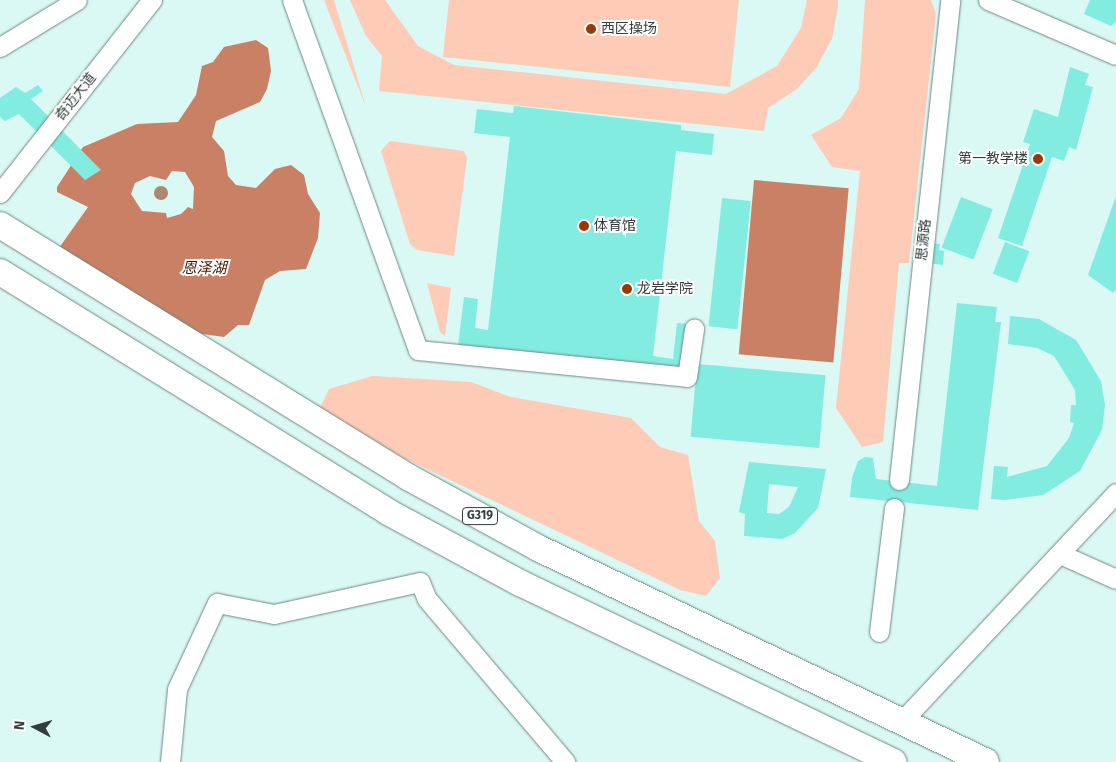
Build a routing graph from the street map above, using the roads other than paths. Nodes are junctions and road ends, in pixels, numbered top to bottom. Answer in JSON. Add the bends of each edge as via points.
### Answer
{"nodes":[{"id":1,"x":77,"y":0,"type":"edge"},
{"id":2,"x":152,"y":0,"type":"edge"},
{"id":3,"x":292,"y":0,"type":"edge"},
{"id":4,"x":950,"y":0,"type":"edge"},
{"id":5,"x":988,"y":0,"type":"edge"},
{"id":6,"x":0,"y":47,"type":"edge"},
{"id":7,"x":1116,"y":55,"type":"edge"},
{"id":8,"x":0,"y":193,"type":"edge"},
{"id":9,"x":0,"y":225,"type":"edge"},
{"id":10,"x":0,"y":272,"type":"edge"},
{"id":11,"x":694,"y":329,"type":"dead end"},
{"id":12,"x":899,"y":480,"type":"dead end"},
{"id":13,"x":1116,"y":493,"type":"edge"},
{"id":14,"x":894,"y":508,"type":"dead end"},
{"id":15,"x":1060,"y":554,"type":"junction"},
{"id":16,"x":1116,"y":579,"type":"edge"},
{"id":17,"x":879,"y":632,"type":"dead end"},
{"id":18,"x":900,"y":722,"type":"junction"},
{"id":19,"x":170,"y":762,"type":"edge"},
{"id":20,"x":565,"y":762,"type":"edge"},
{"id":21,"x":893,"y":762,"type":"edge"},
{"id":22,"x":986,"y":762,"type":"edge"}],
"edges":[{"from":1,"to":6,"type":"street"},
{"from":2,"to":8,"type":"street","name":"奇迈大道"},
{"from":3,"to":11,"type":"street","via":[[418,350],[687,377]]},
{"from":4,"to":12,"type":"street","name":"思源路"},
{"from":5,"to":7,"type":"street"},
{"from":9,"to":18,"type":"highway","number":"G319","via":[[408,477],[538,548]]},
{"from":10,"to":21,"type":"highway","via":[[388,512],[520,583]]},
{"from":13,"to":15,"type":"street"},
{"from":14,"to":17,"type":"street"},
{"from":15,"to":16,"type":"street"},
{"from":15,"to":18,"type":"street"},
{"from":18,"to":22,"type":"highway","number":"G319"},
{"from":19,"to":20,"type":"street","via":[[177,689],[217,603],[274,614],[420,582],[428,599]]}]}
